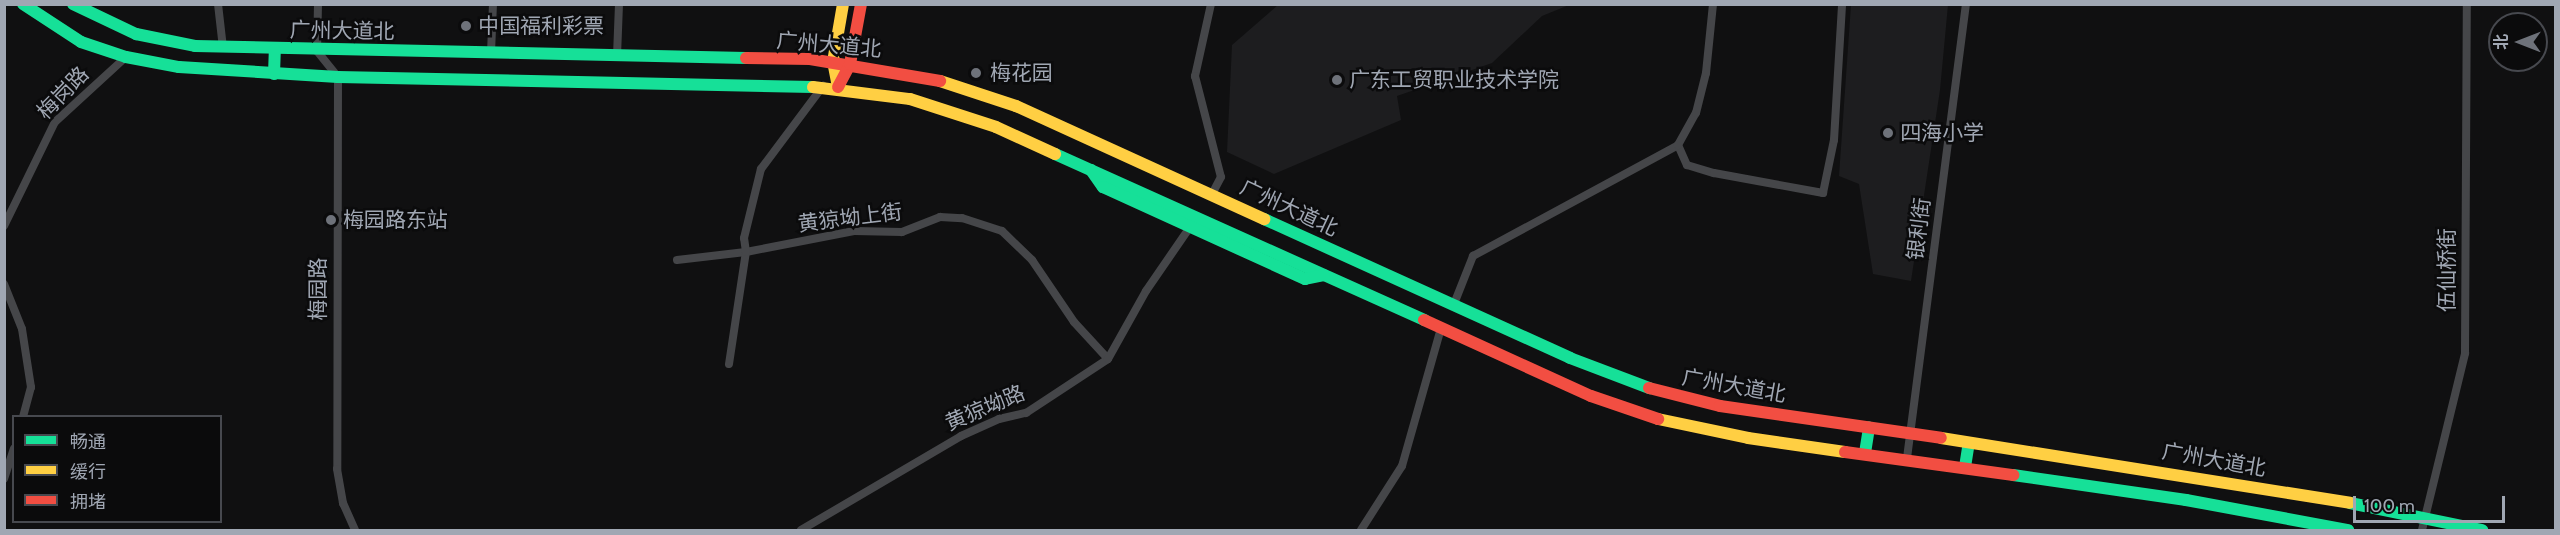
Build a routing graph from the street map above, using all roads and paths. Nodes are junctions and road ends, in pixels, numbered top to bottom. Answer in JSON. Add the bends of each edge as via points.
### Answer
{"nodes":[{"id":1,"x":23,"y":4,"type":"edge"},
{"id":2,"x":73,"y":4,"type":"edge"},
{"id":3,"x":218,"y":4,"type":"edge"},
{"id":4,"x":318,"y":4,"type":"edge"},
{"id":5,"x":493,"y":4,"type":"edge"},
{"id":6,"x":619,"y":4,"type":"edge"},
{"id":7,"x":843,"y":4,"type":"edge"},
{"id":8,"x":861,"y":4,"type":"edge"},
{"id":9,"x":1211,"y":4,"type":"edge"},
{"id":10,"x":1713,"y":4,"type":"edge"},
{"id":11,"x":1842,"y":4,"type":"edge"},
{"id":12,"x":1966,"y":4,"type":"edge"},
{"id":13,"x":2467,"y":4,"type":"edge"},
{"id":14,"x":223,"y":48,"type":"junction"},
{"id":15,"x":275,"y":50,"type":"junction"},
{"id":16,"x":317,"y":51,"type":"junction"},
{"id":17,"x":491,"y":53,"type":"junction"},
{"id":18,"x":617,"y":56,"type":"junction"},
{"id":19,"x":126,"y":57,"type":"junction"},
{"id":20,"x":833,"y":62,"type":"junction"},
{"id":21,"x":850,"y":64,"type":"junction"},
{"id":22,"x":274,"y":74,"type":"junction"},
{"id":23,"x":338,"y":77,"type":"junction"},
{"id":24,"x":822,"y":86,"type":"junction"},
{"id":25,"x":838,"y":87,"type":"junction"},
{"id":26,"x":1678,"y":146,"type":"junction"},
{"id":27,"x":1090,"y":169,"type":"junction"},
{"id":28,"x":1212,"y":194,"type":"junction"},
{"id":29,"x":4,"y":226,"type":"edge"},
{"id":30,"x":1190,"y":226,"type":"junction"},
{"id":31,"x":746,"y":252,"type":"junction"},
{"id":32,"x":677,"y":260,"type":"dead end"},
{"id":33,"x":1324,"y":275,"type":"junction"},
{"id":34,"x":4,"y":284,"type":"edge"},
{"id":35,"x":1454,"y":304,"type":"junction"},
{"id":36,"x":1441,"y":328,"type":"junction"},
{"id":37,"x":1108,"y":359,"type":"junction"},
{"id":38,"x":729,"y":364,"type":"dead end"},
{"id":39,"x":23,"y":415,"type":"edge"},
{"id":40,"x":1869,"y":427,"type":"junction"},
{"id":41,"x":1911,"y":434,"type":"junction"},
{"id":42,"x":1968,"y":443,"type":"junction"},
{"id":43,"x":1865,"y":453,"type":"junction"},
{"id":44,"x":12,"y":454,"type":"edge"},
{"id":45,"x":1907,"y":458,"type":"junction"},
{"id":46,"x":1965,"y":467,"type":"junction"},
{"id":47,"x":4,"y":479,"type":"edge"},
{"id":48,"x":2424,"y":525,"type":"edge"},
{"id":49,"x":355,"y":531,"type":"edge"},
{"id":50,"x":801,"y":531,"type":"edge"},
{"id":51,"x":1361,"y":531,"type":"edge"},
{"id":52,"x":2348,"y":531,"type":"edge"},
{"id":53,"x":2482,"y":531,"type":"edge"}],
"edges":[{"from":1,"to":19,"type":"main road","name":"广州大道北","via":[[68,35]]},
{"from":2,"to":14,"type":"main road","name":"广州大道北","via":[[152,38]]},
{"from":3,"to":14,"type":"street"},
{"from":4,"to":16,"type":"street"},
{"from":5,"to":17,"type":"street"},
{"from":6,"to":18,"type":"street"},
{"from":7,"to":20,"type":"main road"},
{"from":8,"to":21,"type":"main road"},
{"from":9,"to":28,"type":"street","via":[[1195,75],[1221,177]]},
{"from":10,"to":26,"type":"street","via":[[1706,73],[1695,113]]},
{"from":11,"to":26,"type":"street","via":[[1834,140],[1823,193],[1714,174],[1688,165]]},
{"from":12,"to":41,"type":"street","name":"银利街"},
{"from":13,"to":48,"type":"street","name":"伍仙桥街","via":[[2465,353]]},
{"from":14,"to":15,"type":"main road","name":"广州大道北"},
{"from":15,"to":16,"type":"main road","name":"广州大道北"},
{"from":15,"to":22,"type":"main road"},
{"from":16,"to":17,"type":"main road","name":"广州大道北"},
{"from":16,"to":23,"type":"street"},
{"from":17,"to":18,"type":"main road","name":"广州大道北"},
{"from":18,"to":20,"type":"main road","name":"广州大道北"},
{"from":19,"to":22,"type":"main road","name":"广州大道北","via":[[179,67]]},
{"from":19,"to":29,"type":"street","name":"梅岗路","via":[[55,122]]},
{"from":20,"to":21,"type":"main road","name":"广州大道北"},
{"from":20,"to":25,"type":"main road"},
{"from":21,"to":25,"type":"main road"},
{"from":21,"to":28,"type":"main road","name":"广州大道北","via":[[975,90]]},
{"from":22,"to":23,"type":"main road","name":"广州大道北"},
{"from":23,"to":24,"type":"main road","name":"广州大道北"},
{"from":23,"to":49,"type":"street","name":"梅园路","via":[[337,469],[343,503]]},
{"from":24,"to":25,"type":"main road","name":"广州大道北"},
{"from":24,"to":31,"type":"street","via":[[761,169],[744,238]]},
{"from":25,"to":27,"type":"main road","name":"广州大道北","via":[[910,99],[971,117]]},
{"from":26,"to":35,"type":"street","via":[[1473,256]]},
{"from":27,"to":30,"type":"main road","via":[[1103,187]]},
{"from":27,"to":33,"type":"main road","name":"广州大道北"},
{"from":28,"to":35,"type":"main road","name":"广州大道北"},
{"from":30,"to":33,"type":"main road","via":[[1305,279]]},
{"from":30,"to":37,"type":"street","name":"黄猄坳路","via":[[1146,291]]},
{"from":31,"to":32,"type":"street","name":"黄猄坳上街"},
{"from":31,"to":37,"type":"street","name":"黄猄坳上街","via":[[854,231],[902,232],[940,217],[969,220],[1002,231],[1032,260],[1074,322]]},
{"from":31,"to":38,"type":"street"},
{"from":33,"to":36,"type":"main road","name":"广州大道北"},
{"from":34,"to":39,"type":"street","via":[[22,329],[31,387]]},
{"from":35,"to":40,"type":"main road","name":"广州大道北","via":[[1594,368],[1668,395]]},
{"from":36,"to":43,"type":"main road","name":"广州大道北","via":[[1647,417],[1748,438]]},
{"from":36,"to":51,"type":"street","via":[[1402,466]]},
{"from":37,"to":50,"type":"street","name":"黄猄坳路","via":[[1026,413],[999,419],[961,436]]},
{"from":40,"to":41,"type":"main road","name":"广州大道北"},
{"from":40,"to":43,"type":"main road"},
{"from":41,"to":42,"type":"main road","name":"广州大道北"},
{"from":41,"to":45,"type":"street","name":"银利街"},
{"from":42,"to":46,"type":"main road"},
{"from":42,"to":48,"type":"main road","name":"广州大道北","via":[[2176,473]]},
{"from":43,"to":45,"type":"main road","name":"广州大道北"},
{"from":44,"to":47,"type":"street"},
{"from":45,"to":46,"type":"main road","name":"广州大道北"},
{"from":46,"to":52,"type":"main road","name":"广州大道北","via":[[2186,500]]},
{"from":48,"to":53,"type":"main road","name":"广州大道北"}]}
